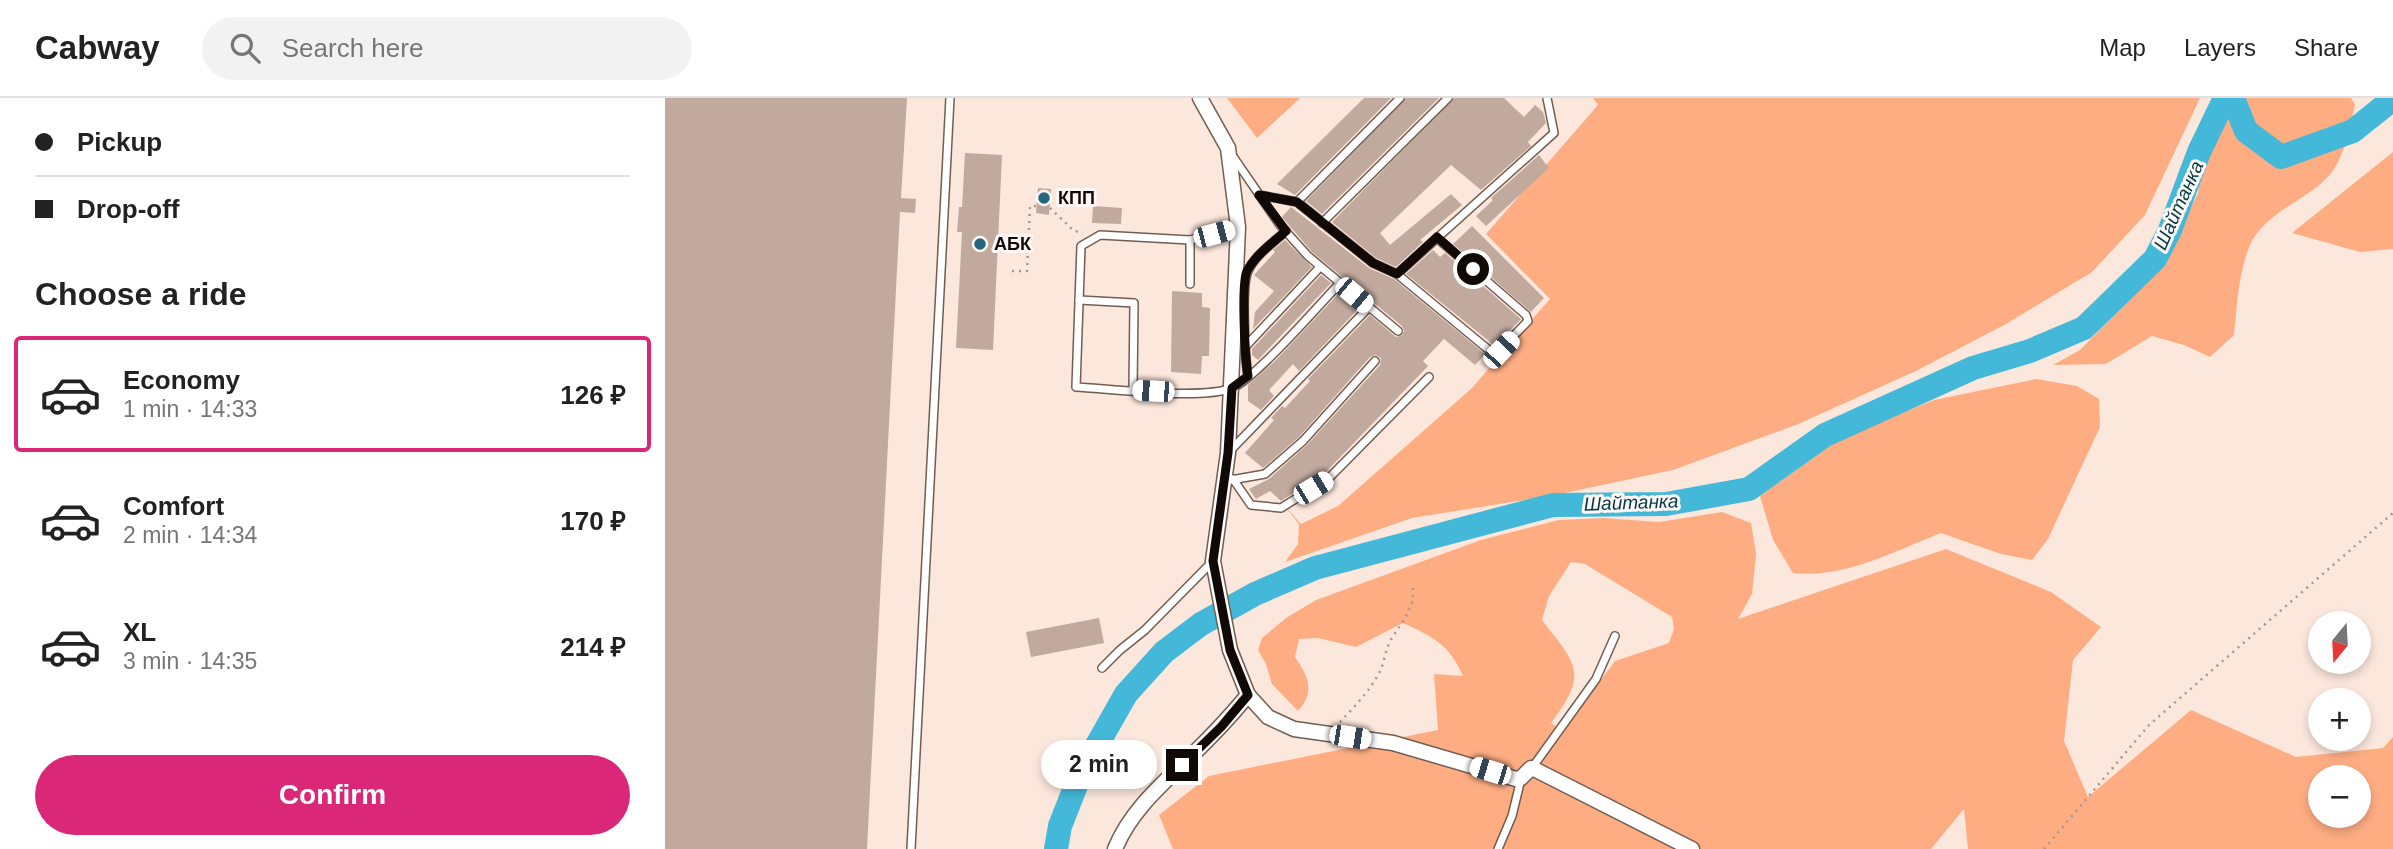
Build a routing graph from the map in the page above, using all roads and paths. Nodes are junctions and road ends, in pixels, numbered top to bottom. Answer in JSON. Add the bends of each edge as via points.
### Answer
{"nodes":[{"id":1,"x":950,"y":98,"type":"edge"},
{"id":2,"x":1200,"y":98,"type":"edge"},
{"id":3,"x":1400,"y":98,"type":"edge"},
{"id":4,"x":1448,"y":98,"type":"edge"},
{"id":5,"x":1547,"y":98,"type":"edge"},
{"id":6,"x":1228,"y":148,"type":"junction"},
{"id":7,"x":1259,"y":195,"type":"junction"},
{"id":8,"x":1297,"y":202,"type":"junction"},
{"id":9,"x":1036,"y":206,"type":"dead end"},
{"id":10,"x":1050,"y":208,"type":"dead end"},
{"id":11,"x":1322,"y":223,"type":"junction"},
{"id":12,"x":1238,"y":227,"type":"junction"},
{"id":13,"x":1286,"y":231,"type":"junction"},
{"id":14,"x":1100,"y":234,"type":"junction"},
{"id":15,"x":1437,"y":237,"type":"junction"},
{"id":16,"x":1190,"y":240,"type":"junction"},
{"id":17,"x":1320,"y":267,"type":"junction"},
{"id":18,"x":1011,"y":271,"type":"dead end"},
{"id":19,"x":1397,"y":274,"type":"junction"},
{"id":20,"x":1340,"y":283,"type":"junction"},
{"id":21,"x":1190,"y":284,"type":"dead end"},
{"id":22,"x":1079,"y":300,"type":"junction"},
{"id":23,"x":1369,"y":307,"type":"junction"},
{"id":24,"x":1398,"y":331,"type":"dead end"},
{"id":25,"x":1246,"y":346,"type":"junction"},
{"id":26,"x":1375,"y":361,"type":"dead end"},
{"id":27,"x":1248,"y":376,"type":"junction"},
{"id":28,"x":1429,"y":377,"type":"dead end"},
{"id":29,"x":1232,"y":388,"type":"junction"},
{"id":30,"x":1133,"y":390,"type":"junction"},
{"id":31,"x":1228,"y":453,"type":"junction"},
{"id":32,"x":1228,"y":481,"type":"junction"},
{"id":33,"x":2393,"y":513,"type":"edge"},
{"id":34,"x":1213,"y":561,"type":"junction"},
{"id":35,"x":1412,"y":583,"type":"dead end"},
{"id":36,"x":1615,"y":636,"type":"dead end"},
{"id":37,"x":1102,"y":668,"type":"dead end"},
{"id":38,"x":1248,"y":695,"type":"junction"},
{"id":39,"x":1324,"y":735,"type":"junction"},
{"id":40,"x":1526,"y":773,"type":"junction"},
{"id":41,"x":911,"y":849,"type":"edge"},
{"id":42,"x":1115,"y":849,"type":"edge"},
{"id":43,"x":1498,"y":849,"type":"edge"},
{"id":44,"x":1692,"y":849,"type":"edge"},
{"id":45,"x":2044,"y":849,"type":"edge"}],
"edges":[{"from":1,"to":41,"type":"lane"},
{"from":2,"to":6,"type":"street"},
{"from":3,"to":8,"type":"lane"},
{"from":4,"to":11,"type":"lane"},
{"from":5,"to":15,"type":"lane","via":[[1554,133]]},
{"from":6,"to":7,"type":"lane"},
{"from":6,"to":12,"type":"street"},
{"from":7,"to":8,"type":"lane"},
{"from":7,"to":13,"type":"lane"},
{"from":8,"to":11,"type":"lane"},
{"from":9,"to":18,"type":"path","via":[[1030,206],[1027,271]]},
{"from":10,"to":14,"type":"path","via":[[1074,231]]},
{"from":11,"to":19,"type":"lane","via":[[1373,263]]},
{"from":12,"to":16,"type":"lane"},
{"from":12,"to":29,"type":"street"},
{"from":13,"to":17,"type":"lane"},
{"from":13,"to":25,"type":"lane","via":[[1246,272]]},
{"from":14,"to":16,"type":"lane"},
{"from":14,"to":22,"type":"lane","via":[[1081,246]]},
{"from":15,"to":19,"type":"lane"},
{"from":15,"to":19,"type":"lane","via":[[1526,315],[1528,321],[1501,350],[1495,355]]},
{"from":16,"to":21,"type":"lane"},
{"from":17,"to":20,"type":"lane"},
{"from":17,"to":25,"type":"lane"},
{"from":20,"to":23,"type":"lane"},
{"from":20,"to":27,"type":"lane"},
{"from":22,"to":30,"type":"lane","via":[[1134,303]]},
{"from":22,"to":30,"type":"lane","via":[[1076,387]]},
{"from":23,"to":24,"type":"lane"},
{"from":23,"to":31,"type":"lane"},
{"from":25,"to":27,"type":"lane"},
{"from":26,"to":32,"type":"lane","via":[[1303,442],[1265,474]]},
{"from":27,"to":29,"type":"lane"},
{"from":28,"to":32,"type":"lane","via":[[1329,478],[1281,508],[1251,505]]},
{"from":29,"to":30,"type":"lane","via":[[1194,393]]},
{"from":29,"to":31,"type":"street"},
{"from":31,"to":32,"type":"street"},
{"from":32,"to":34,"type":"street"},
{"from":33,"to":45,"type":"path","via":[[2148,725]]},
{"from":34,"to":37,"type":"lane"},
{"from":34,"to":38,"type":"street","via":[[1230,650]]},
{"from":35,"to":39,"type":"path","via":[[1408,615],[1390,640],[1370,688]]},
{"from":36,"to":40,"type":"lane","via":[[1596,679]]},
{"from":38,"to":39,"type":"street","via":[[1269,717],[1294,729]]},
{"from":38,"to":42,"type":"street","via":[[1143,803],[1124,827]]},
{"from":39,"to":40,"type":"street","via":[[1393,743]]},
{"from":40,"to":43,"type":"lane"},
{"from":40,"to":44,"type":"street"}]}
